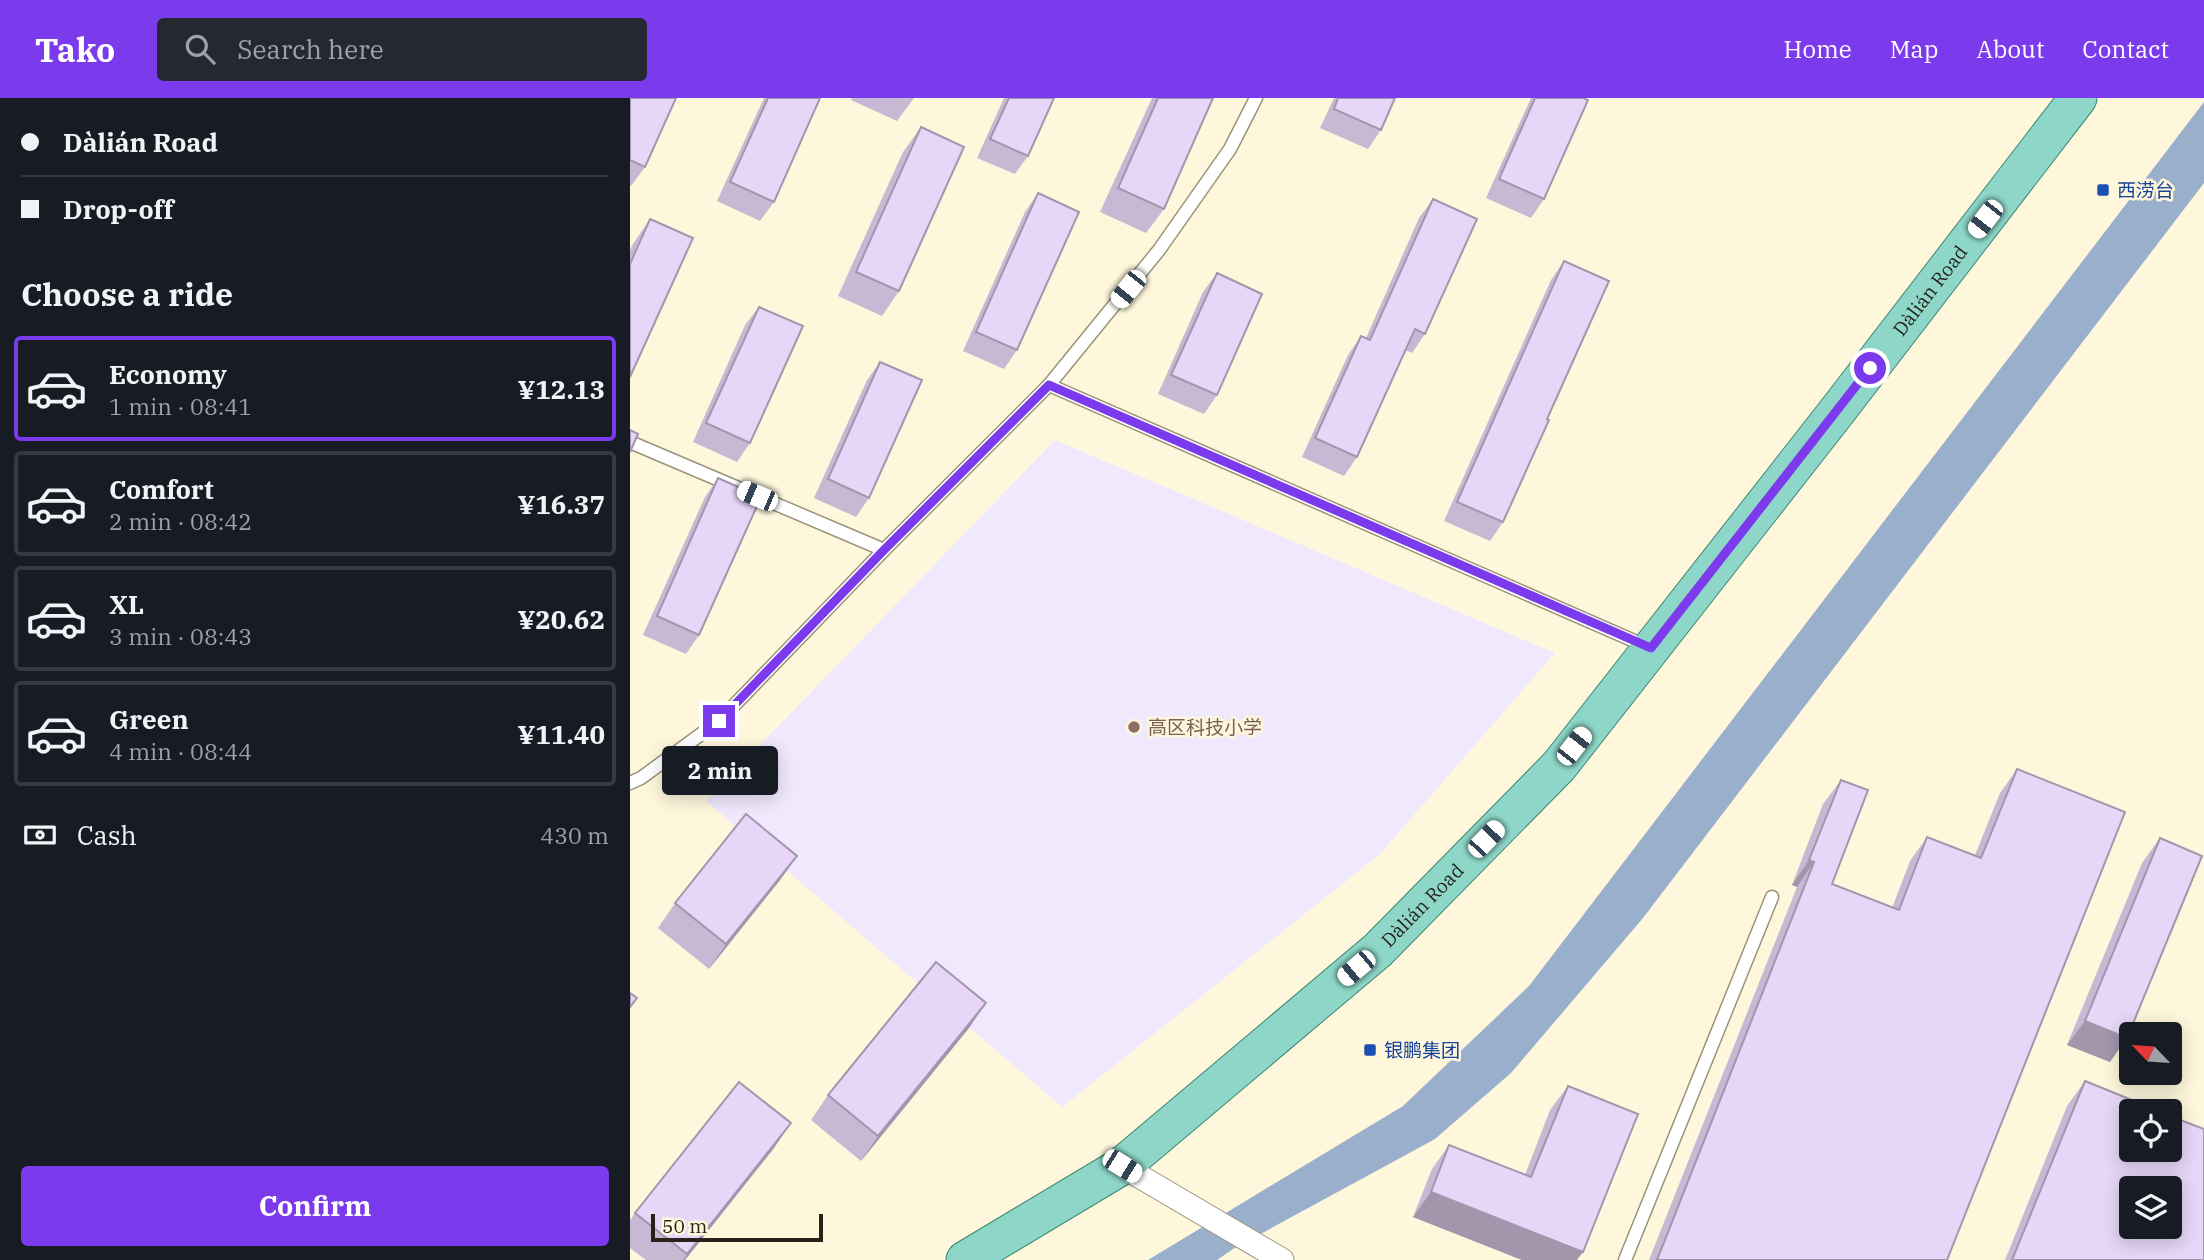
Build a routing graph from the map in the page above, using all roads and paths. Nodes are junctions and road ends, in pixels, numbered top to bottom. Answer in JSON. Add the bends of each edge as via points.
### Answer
{"nodes":[{"id":1,"x":1256,"y":98,"type":"edge"},
{"id":2,"x":2078,"y":98,"type":"edge"},
{"id":3,"x":1049,"y":385,"type":"junction"},
{"id":4,"x":630,"y":442,"type":"edge"},
{"id":5,"x":884,"y":550,"type":"junction"},
{"id":6,"x":1651,"y":648,"type":"junction"},
{"id":7,"x":630,"y":783,"type":"edge"},
{"id":8,"x":1772,"y":897,"type":"dead end"},
{"id":9,"x":1122,"y":1166,"type":"junction"},
{"id":10,"x":965,"y":1260,"type":"edge"},
{"id":11,"x":1282,"y":1260,"type":"edge"},
{"id":12,"x":1625,"y":1260,"type":"edge"}],
"edges":[{"from":1,"to":3,"type":"lane","via":[[1230,149],[1159,250]]},
{"from":2,"to":6,"type":"main road","name":"Dàlián Road"},
{"from":3,"to":5,"type":"lane"},
{"from":3,"to":6,"type":"lane"},
{"from":4,"to":5,"type":"lane"},
{"from":5,"to":7,"type":"lane","via":[[719,721]]},
{"from":6,"to":9,"type":"main road","name":"Dàlián Road","via":[[1559,766],[1378,950]]},
{"from":8,"to":12,"type":"lane"},
{"from":9,"to":10,"type":"main road","name":"Dàlián Road"},
{"from":9,"to":11,"type":"street"}]}
